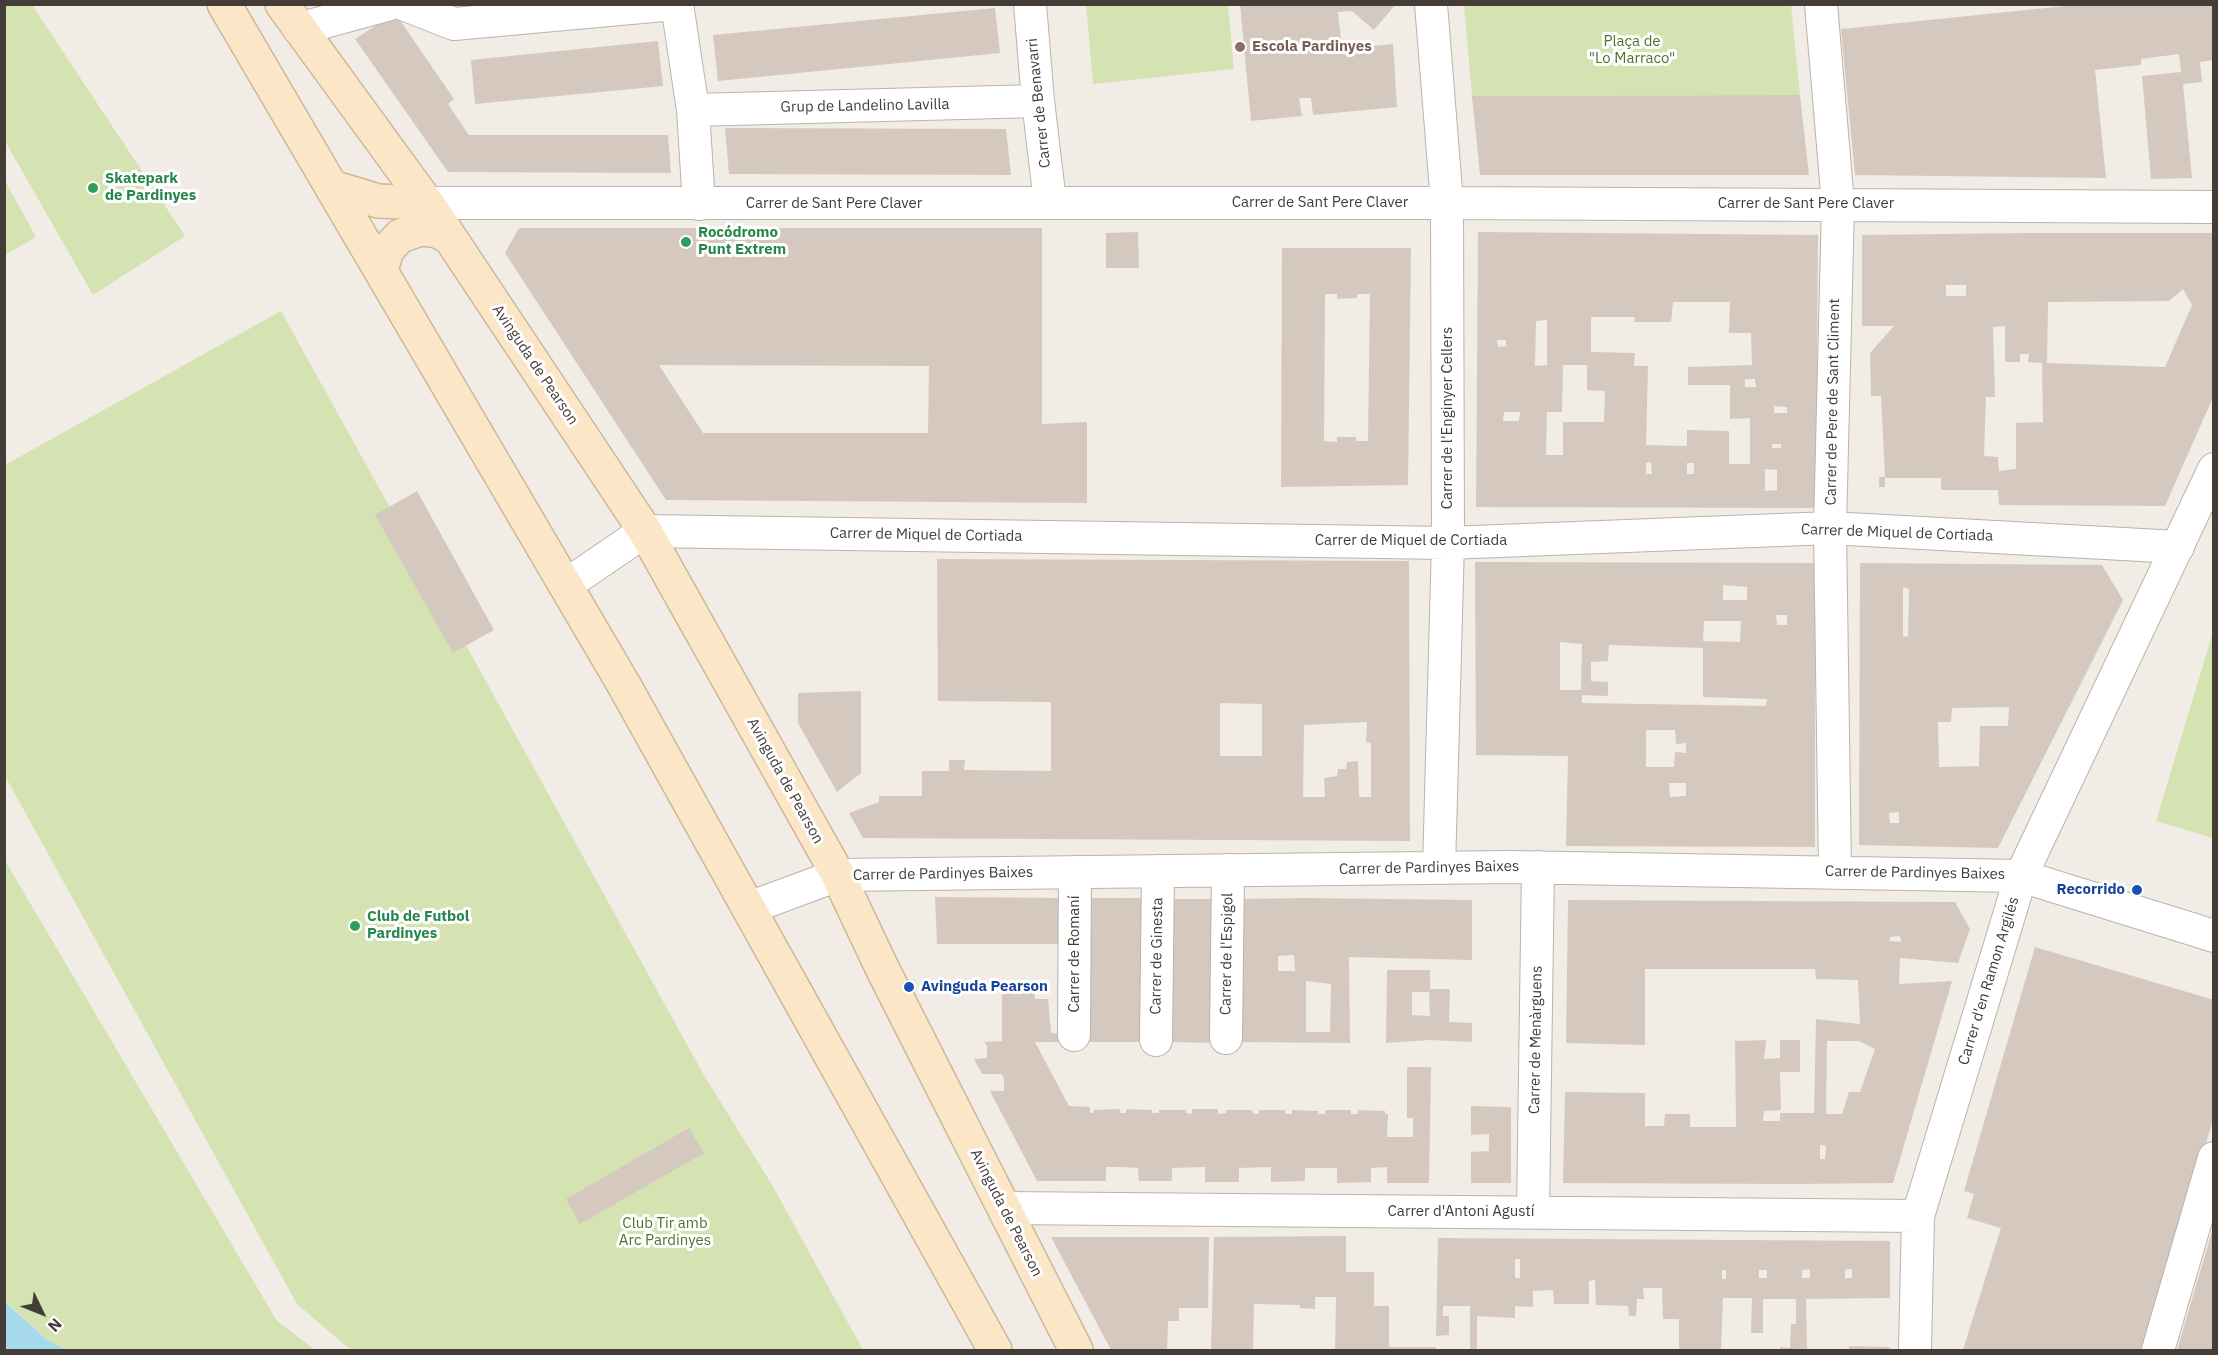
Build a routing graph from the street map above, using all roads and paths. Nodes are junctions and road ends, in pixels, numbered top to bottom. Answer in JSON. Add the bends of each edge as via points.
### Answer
{"nodes":[{"id":1,"x":224,"y":4,"type":"edge"},
{"id":2,"x":390,"y":4,"type":"edge"},
{"id":3,"x":403,"y":4,"type":"edge"},
{"id":4,"x":676,"y":4,"type":"edge"},
{"id":5,"x":1030,"y":4,"type":"edge"},
{"id":6,"x":1431,"y":4,"type":"edge"},
{"id":7,"x":1821,"y":4,"type":"edge"},
{"id":8,"x":453,"y":14,"type":"edge"},
{"id":9,"x":290,"y":17,"type":"edge"},
{"id":10,"x":1038,"y":101,"type":"junction"},
{"id":11,"x":693,"y":110,"type":"junction"},
{"id":12,"x":332,"y":187,"type":"junction"},
{"id":13,"x":1050,"y":202,"type":"junction"},
{"id":14,"x":427,"y":203,"type":"junction"},
{"id":15,"x":1447,"y":203,"type":"junction"},
{"id":16,"x":699,"y":204,"type":"junction"},
{"id":17,"x":1838,"y":204,"type":"junction"},
{"id":18,"x":2214,"y":207,"type":"edge"},
{"id":19,"x":449,"y":237,"type":"junction"},
{"id":20,"x":381,"y":271,"type":"junction"},
{"id":21,"x":2214,"y":469,"type":"edge"},
{"id":22,"x":1830,"y":528,"type":"junction"},
{"id":23,"x":645,"y":531,"type":"junction"},
{"id":24,"x":1448,"y":543,"type":"junction"},
{"id":25,"x":2178,"y":547,"type":"junction"},
{"id":26,"x":566,"y":585,"type":"junction"},
{"id":27,"x":1538,"y":867,"type":"junction"},
{"id":28,"x":1439,"y":868,"type":"junction"},
{"id":29,"x":1228,"y":870,"type":"junction"},
{"id":30,"x":1158,"y":871,"type":"junction"},
{"id":31,"x":1075,"y":872,"type":"junction"},
{"id":32,"x":1835,"y":872,"type":"junction"},
{"id":33,"x":838,"y":875,"type":"junction"},
{"id":34,"x":2021,"y":876,"type":"junction"},
{"id":35,"x":749,"y":908,"type":"junction"},
{"id":36,"x":2214,"y":936,"type":"edge"},
{"id":37,"x":1074,"y":1035,"type":"dead end"},
{"id":38,"x":1226,"y":1038,"type":"dead end"},
{"id":39,"x":1156,"y":1040,"type":"dead end"},
{"id":40,"x":2214,"y":1158,"type":"edge"},
{"id":41,"x":1004,"y":1208,"type":"junction"},
{"id":42,"x":1533,"y":1212,"type":"junction"},
{"id":43,"x":1918,"y":1216,"type":"junction"},
{"id":44,"x":995,"y":1350,"type":"edge"},
{"id":45,"x":1076,"y":1350,"type":"edge"},
{"id":46,"x":1915,"y":1350,"type":"edge"},
{"id":47,"x":2158,"y":1350,"type":"edge"}],
"edges":[{"from":1,"to":12,"type":"street"},
{"from":2,"to":9,"type":"street"},
{"from":3,"to":8,"type":"street"},
{"from":4,"to":8,"type":"street"},
{"from":4,"to":11,"type":"street"},
{"from":5,"to":10,"type":"street","name":"Carrer de Benavarri"},
{"from":6,"to":15,"type":"street","name":"Carrer de l'Enginyer Cellers"},
{"from":7,"to":17,"type":"street","name":"Carrer de Pere de Sant Climent"},
{"from":9,"to":14,"type":"street","name":"Avinguda de Pearson"},
{"from":10,"to":11,"type":"street","name":"Grup de Landelino Lavilla"},
{"from":10,"to":13,"type":"street","name":"Carrer de Benavarri"},
{"from":11,"to":16,"type":"street"},
{"from":12,"to":14,"type":"street","via":[[378,201]]},
{"from":12,"to":20,"type":"street"},
{"from":13,"to":15,"type":"street","name":"Carrer de Sant Pere Claver"},
{"from":13,"to":16,"type":"street","name":"Carrer de Sant Pere Claver"},
{"from":14,"to":16,"type":"street","name":"Carrer de Sant Pere Claver"},
{"from":14,"to":19,"type":"street","name":"Avinguda de Pearson"},
{"from":15,"to":17,"type":"street","name":"Carrer de Sant Pere Claver"},
{"from":15,"to":24,"type":"street","name":"Carrer de l'Enginyer Cellers"},
{"from":17,"to":18,"type":"street","name":"Carrer de Sant Pere Claver"},
{"from":17,"to":22,"type":"street","name":"Carrer de Pere de Sant Climent"},
{"from":19,"to":20,"type":"street","via":[[421,229],[400,236],[387,250]]},
{"from":19,"to":23,"type":"street","name":"Avinguda de Pearson"},
{"from":20,"to":26,"type":"street"},
{"from":21,"to":25,"type":"street","name":"Carrer d'en Ramon Argilés"},
{"from":22,"to":24,"type":"street","name":"Carrer de Miquel de Cortiada"},
{"from":22,"to":25,"type":"street","name":"Carrer de Miquel de Cortiada"},
{"from":22,"to":32,"type":"street","name":"Carrer de Pere de Sant Climent"},
{"from":23,"to":24,"type":"street","name":"Carrer de Miquel de Cortiada"},
{"from":23,"to":26,"type":"street"},
{"from":23,"to":33,"type":"street","name":"Avinguda de Pearson"},
{"from":24,"to":28,"type":"street","name":"Carrer de l'Enginyer Cellers"},
{"from":25,"to":34,"type":"street","name":"Carrer d'en Ramon Argilés"},
{"from":26,"to":35,"type":"street"},
{"from":27,"to":28,"type":"street","name":"Carrer de Pardinyes Baixes"},
{"from":27,"to":32,"type":"street","name":"Carrer de Pardinyes Baixes"},
{"from":27,"to":42,"type":"street","name":"Carrer de Menàrguens"},
{"from":28,"to":29,"type":"street","name":"Carrer de Pardinyes Baixes"},
{"from":29,"to":30,"type":"street","name":"Carrer de Pardinyes Baixes"},
{"from":29,"to":38,"type":"street","name":"Carrer de l'Espigol"},
{"from":30,"to":31,"type":"street","name":"Carrer de Pardinyes Baixes"},
{"from":30,"to":39,"type":"street","name":"Carrer de Ginesta"},
{"from":31,"to":33,"type":"street","name":"Carrer de Pardinyes Baixes"},
{"from":31,"to":37,"type":"street","name":"Carrer de Romaní"},
{"from":32,"to":34,"type":"street","name":"Carrer de Pardinyes Baixes"},
{"from":33,"to":35,"type":"street","name":"Carrer de Pardinyes Baixes"},
{"from":33,"to":41,"type":"street","name":"Avinguda de Pearson"},
{"from":34,"to":36,"type":"street","name":"Carrer de Pardinyes Baixes"},
{"from":34,"to":43,"type":"street","name":"Carrer d'en Ramon Argilés"},
{"from":35,"to":44,"type":"street"},
{"from":40,"to":47,"type":"street"},
{"from":41,"to":42,"type":"street","name":"Carrer d'Antoni Agustí"},
{"from":41,"to":45,"type":"street","name":"Avinguda de Pearson"},
{"from":42,"to":43,"type":"street","name":"Carrer d'Antoni Agustí"},
{"from":43,"to":46,"type":"street","name":"Carrer d'en Ramon Argilés"}]}
